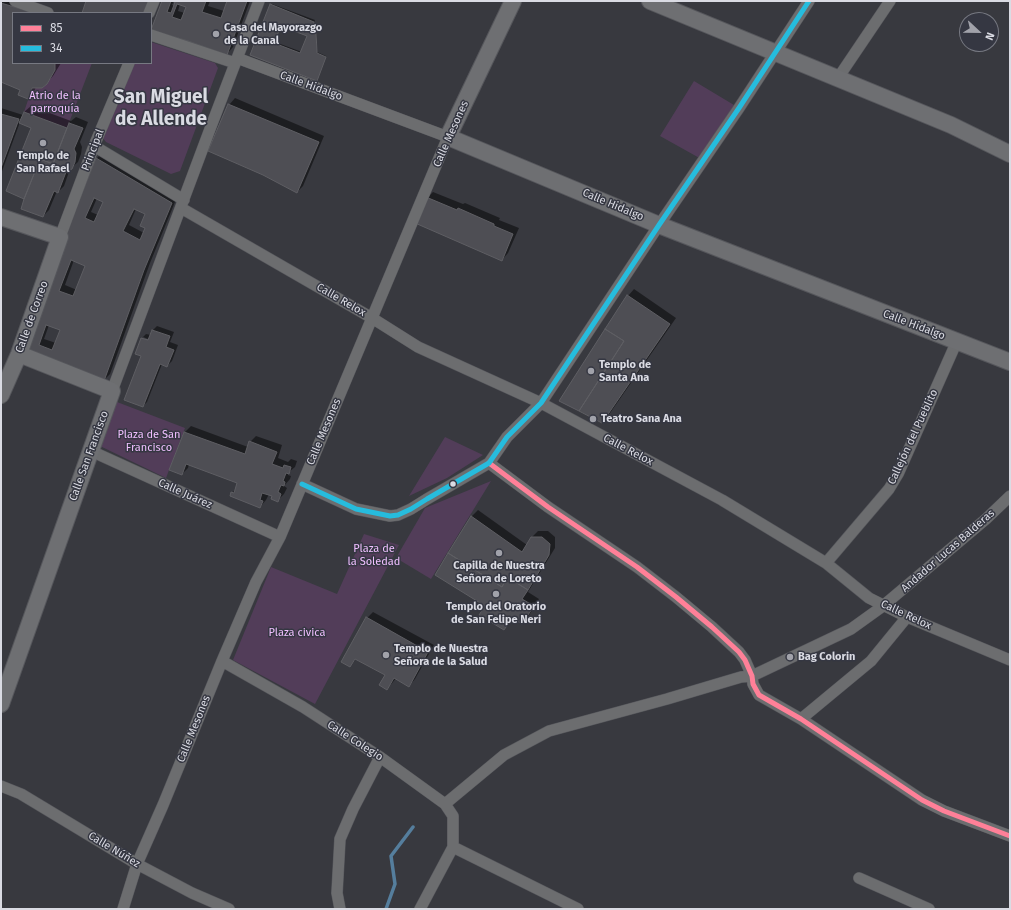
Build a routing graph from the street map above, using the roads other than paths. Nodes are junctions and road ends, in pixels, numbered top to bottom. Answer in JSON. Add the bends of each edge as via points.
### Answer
{"nodes":[{"id":1,"x":15,"y":1,"type":"edge"},
{"id":2,"x":154,"y":1,"type":"edge"},
{"id":3,"x":259,"y":1,"type":"edge"},
{"id":4,"x":513,"y":1,"type":"edge"},
{"id":5,"x":650,"y":1,"type":"edge"},
{"id":6,"x":809,"y":1,"type":"edge"},
{"id":7,"x":890,"y":1,"type":"edge"},
{"id":8,"x":45,"y":12,"type":"edge"},
{"id":9,"x":149,"y":12,"type":"edge"},
{"id":10,"x":152,"y":35,"type":"edge"},
{"id":11,"x":775,"y":52,"type":"junction"},
{"id":12,"x":236,"y":61,"type":"junction"},
{"id":13,"x":129,"y":64,"type":"edge"},
{"id":14,"x":838,"y":78,"type":"junction"},
{"id":15,"x":448,"y":137,"type":"junction"},
{"id":16,"x":94,"y":146,"type":"junction"},
{"id":17,"x":1010,"y":154,"type":"edge"},
{"id":18,"x":182,"y":204,"type":"junction"},
{"id":19,"x":1,"y":217,"type":"edge"},
{"id":20,"x":659,"y":225,"type":"junction"},
{"id":21,"x":60,"y":237,"type":"junction"},
{"id":22,"x":372,"y":318,"type":"junction"},
{"id":23,"x":957,"y":341,"type":"junction"},
{"id":24,"x":19,"y":354,"type":"junction"},
{"id":25,"x":1010,"y":362,"type":"edge"},
{"id":26,"x":2,"y":388,"type":"edge"},
{"id":27,"x":112,"y":390,"type":"junction"},
{"id":28,"x":541,"y":403,"type":"junction"},
{"id":29,"x":91,"y":451,"type":"junction"},
{"id":30,"x":489,"y":463,"type":"junction"},
{"id":31,"x":302,"y":484,"type":"junction"},
{"id":32,"x":1010,"y":496,"type":"edge"},
{"id":33,"x":280,"y":537,"type":"junction"},
{"id":34,"x":826,"y":563,"type":"junction"},
{"id":35,"x":884,"y":606,"type":"junction"},
{"id":36,"x":906,"y":617,"type":"junction"},
{"id":37,"x":1010,"y":660,"type":"edge"},
{"id":38,"x":222,"y":661,"type":"junction"},
{"id":39,"x":752,"y":676,"type":"junction"},
{"id":40,"x":1,"y":704,"type":"edge"},
{"id":41,"x":801,"y":719,"type":"junction"},
{"id":42,"x":380,"y":757,"type":"junction"},
{"id":43,"x":1,"y":786,"type":"edge"},
{"id":44,"x":445,"y":804,"type":"junction"},
{"id":45,"x":1010,"y":836,"type":"edge"},
{"id":46,"x":453,"y":847,"type":"junction"},
{"id":47,"x":137,"y":864,"type":"junction"},
{"id":48,"x":859,"y":878,"type":"dead end"},
{"id":49,"x":123,"y":909,"type":"edge"},
{"id":50,"x":229,"y":909,"type":"edge"},
{"id":51,"x":340,"y":909,"type":"edge"},
{"id":52,"x":420,"y":909,"type":"edge"},
{"id":53,"x":578,"y":909,"type":"edge"},
{"id":54,"x":929,"y":909,"type":"edge"}],
"edges":[{"from":1,"to":8,"type":"street"},
{"from":2,"to":9,"type":"street"},
{"from":3,"to":12,"type":"street","name":"Calle San Francisco"},
{"from":4,"to":15,"type":"street","name":"Calle Mesones"},
{"from":5,"to":11,"type":"street"},
{"from":6,"to":11,"type":"street"},
{"from":7,"to":14,"type":"street"},
{"from":10,"to":12,"type":"street","name":"Calle Hidalgo"},
{"from":11,"to":14,"type":"street"},
{"from":11,"to":20,"type":"street"},
{"from":12,"to":15,"type":"street","name":"Calle Hidalgo"},
{"from":12,"to":18,"type":"street","name":"Calle San Francisco"},
{"from":13,"to":16,"type":"street","name":"Principal"},
{"from":14,"to":17,"type":"street","via":[[951,125]]},
{"from":15,"to":20,"type":"street","name":"Calle Hidalgo"},
{"from":15,"to":22,"type":"street","name":"Calle Mesones"},
{"from":16,"to":18,"type":"street","name":"Calle Relox"},
{"from":16,"to":21,"type":"street","name":"Principal"},
{"from":18,"to":22,"type":"street","name":"Calle Relox"},
{"from":18,"to":27,"type":"street","name":"Calle San Francisco"},
{"from":19,"to":21,"type":"street"},
{"from":20,"to":23,"type":"street","name":"Calle Hidalgo"},
{"from":20,"to":28,"type":"street"},
{"from":21,"to":24,"type":"street","name":"Calle de Correo"},
{"from":22,"to":28,"type":"street","name":"Calle Relox","via":[[418,347]]},
{"from":22,"to":31,"type":"street","name":"Calle Mesones"},
{"from":23,"to":25,"type":"street","name":"Calle Hidalgo"},
{"from":23,"to":34,"type":"street","name":"Callejón del Pueblito","via":[[898,474],[889,489]]},
{"from":24,"to":26,"type":"street","name":"Calle de Correo"},
{"from":24,"to":27,"type":"street"},
{"from":27,"to":29,"type":"street","name":"Calle San Francisco"},
{"from":28,"to":30,"type":"street","via":[[508,438]]},
{"from":28,"to":34,"type":"street","name":"Calle Relox","via":[[722,500]]},
{"from":29,"to":33,"type":"street","name":"Calle Juárez"},
{"from":29,"to":40,"type":"street","name":"Calle San Francisco"},
{"from":30,"to":31,"type":"street","via":[[411,509],[390,516],[356,509]]},
{"from":30,"to":39,"type":"street","via":[[676,597],[739,652]]},
{"from":31,"to":33,"type":"street","name":"Calle Mesones"},
{"from":32,"to":35,"type":"street","name":"Andador Lucas Balderas"},
{"from":33,"to":38,"type":"street","name":"Calle Mesones","via":[[256,582]]},
{"from":34,"to":35,"type":"street","name":"Calle Relox","via":[[869,598]]},
{"from":35,"to":36,"type":"street","name":"Calle Relox"},
{"from":35,"to":39,"type":"street","name":"Andador Lucas Balderas","via":[[851,628]]},
{"from":36,"to":37,"type":"street","name":"Calle Relox"},
{"from":36,"to":41,"type":"street","via":[[871,661]]},
{"from":38,"to":42,"type":"street","name":"Calle Colegio","via":[[303,707]]},
{"from":38,"to":47,"type":"street","name":"Calle Mesones"},
{"from":39,"to":41,"type":"street","via":[[753,684],[760,695]]},
{"from":39,"to":44,"type":"street","name":"Andador Lucas Balderas","via":[[549,731],[504,755]]},
{"from":41,"to":45,"type":"street","via":[[922,800]]},
{"from":42,"to":44,"type":"street","name":"Calle Colegio"},
{"from":42,"to":51,"type":"street","via":[[340,839],[336,893]]},
{"from":43,"to":47,"type":"street","name":"Calle Núñez","via":[[21,794]]},
{"from":44,"to":46,"type":"street","name":"Calle Colegio","via":[[453,816]]},
{"from":46,"to":52,"type":"street"},
{"from":46,"to":53,"type":"street"},
{"from":47,"to":49,"type":"street","name":"Calle Mesones"},
{"from":47,"to":50,"type":"street","name":"Calle Núñez"},
{"from":48,"to":54,"type":"street"}]}
